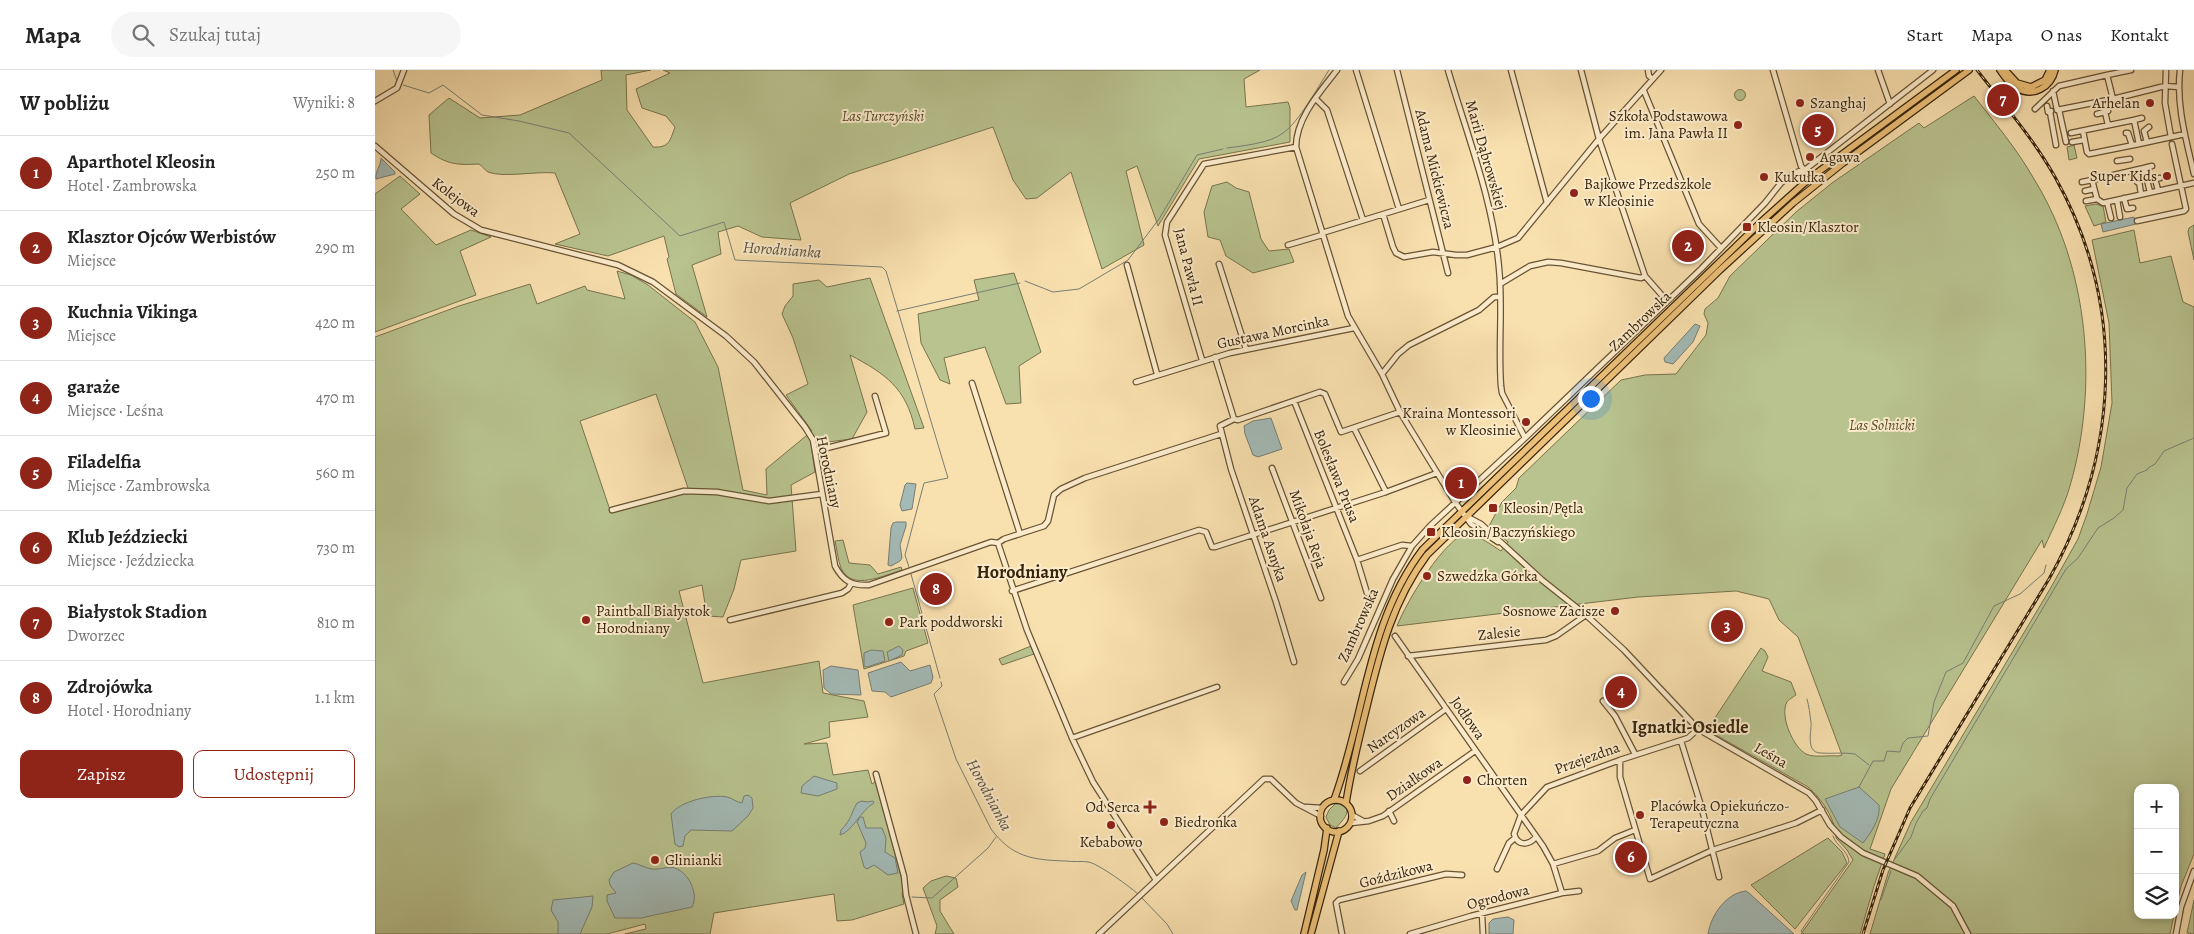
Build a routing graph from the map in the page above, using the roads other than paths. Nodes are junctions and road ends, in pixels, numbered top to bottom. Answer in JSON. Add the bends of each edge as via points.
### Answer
{"nodes":[{"id":1,"x":405,"y":70,"type":"edge"},
{"id":2,"x":1337,"y":70,"type":"edge"},
{"id":3,"x":1356,"y":70,"type":"edge"},
{"id":4,"x":1397,"y":70,"type":"edge"},
{"id":5,"x":1448,"y":70,"type":"edge"},
{"id":6,"x":1511,"y":70,"type":"edge"},
{"id":7,"x":1581,"y":70,"type":"edge"},
{"id":8,"x":1648,"y":70,"type":"edge"},
{"id":9,"x":1661,"y":70,"type":"edge"},
{"id":10,"x":1773,"y":70,"type":"edge"},
{"id":11,"x":1877,"y":70,"type":"edge"},
{"id":12,"x":1933,"y":70,"type":"edge"},
{"id":13,"x":1955,"y":70,"type":"edge"},
{"id":14,"x":1969,"y":70,"type":"edge"},
{"id":15,"x":2000,"y":70,"type":"edge"},
{"id":16,"x":2005,"y":70,"type":"edge"},
{"id":17,"x":2050,"y":70,"type":"edge"},
{"id":18,"x":2055,"y":70,"type":"edge"},
{"id":19,"x":2131,"y":70,"type":"edge"},
{"id":20,"x":2166,"y":70,"type":"edge"},
{"id":21,"x":2180,"y":70,"type":"edge"},
{"id":22,"x":2107,"y":75,"type":"junction"},
{"id":23,"x":1653,"y":79,"type":"junction"},
{"id":24,"x":2165,"y":86,"type":"junction"},
{"id":25,"x":2179,"y":86,"type":"junction"},
{"id":26,"x":1644,"y":90,"type":"junction"},
{"id":27,"x":2053,"y":91,"type":"junction"},
{"id":28,"x":2113,"y":99,"type":"junction"},
{"id":29,"x":1316,"y":100,"type":"junction"},
{"id":30,"x":375,"y":101,"type":"edge"},
{"id":31,"x":1890,"y":104,"type":"junction"},
{"id":32,"x":2047,"y":106,"type":"dead end"},
{"id":33,"x":2035,"y":109,"type":"dead end"},
{"id":34,"x":2058,"y":110,"type":"junction"},
{"id":35,"x":2050,"y":112,"type":"junction"},
{"id":36,"x":2097,"y":114,"type":"dead end"},
{"id":37,"x":2143,"y":118,"type":"dead end"},
{"id":38,"x":2134,"y":120,"type":"junction"},
{"id":39,"x":2108,"y":125,"type":"junction"},
{"id":40,"x":2149,"y":127,"type":"dead end"},
{"id":41,"x":2083,"y":130,"type":"junction"},
{"id":42,"x":2071,"y":133,"type":"dead end"},
{"id":43,"x":2126,"y":133,"type":"dead end"},
{"id":44,"x":2185,"y":134,"type":"junction"},
{"id":45,"x":2171,"y":137,"type":"junction"},
{"id":46,"x":1599,"y":139,"type":"junction"},
{"id":47,"x":2084,"y":140,"type":"junction"},
{"id":48,"x":2066,"y":142,"type":"dead end"},
{"id":49,"x":2072,"y":142,"type":"dead end"},
{"id":50,"x":2147,"y":142,"type":"junction"},
{"id":51,"x":2139,"y":144,"type":"junction"},
{"id":52,"x":2172,"y":144,"type":"dead end"},
{"id":53,"x":2057,"y":145,"type":"dead end"},
{"id":54,"x":2131,"y":145,"type":"junction"},
{"id":55,"x":375,"y":146,"type":"edge"},
{"id":56,"x":1297,"y":147,"type":"junction"},
{"id":57,"x":2117,"y":161,"type":"dead end"},
{"id":58,"x":2152,"y":166,"type":"dead end"},
{"id":59,"x":2144,"y":168,"type":"junction"},
{"id":60,"x":1803,"y":170,"type":"junction"},
{"id":61,"x":2128,"y":172,"type":"junction"},
{"id":62,"x":2194,"y":174,"type":"edge"},
{"id":63,"x":1809,"y":178,"type":"junction"},
{"id":64,"x":2159,"y":178,"type":"dead end"},
{"id":65,"x":2092,"y":180,"type":"junction"},
{"id":66,"x":2082,"y":182,"type":"dead end"},
{"id":67,"x":2137,"y":182,"type":"dead end"},
{"id":68,"x":2194,"y":183,"type":"edge"},
{"id":69,"x":1815,"y":184,"type":"junction"},
{"id":70,"x":2181,"y":186,"type":"junction"},
{"id":71,"x":2095,"y":189,"type":"junction"},
{"id":72,"x":2158,"y":190,"type":"junction"},
{"id":73,"x":2085,"y":191,"type":"dead end"},
{"id":74,"x":2150,"y":192,"type":"junction"},
{"id":75,"x":2141,"y":194,"type":"junction"},
{"id":76,"x":2124,"y":198,"type":"junction"},
{"id":77,"x":2097,"y":199,"type":"junction"},
{"id":78,"x":1429,"y":200,"type":"junction"},
{"id":79,"x":2117,"y":200,"type":"junction"},
{"id":80,"x":2087,"y":201,"type":"dead end"},
{"id":81,"x":2107,"y":202,"type":"junction"},
{"id":82,"x":1547,"y":203,"type":"junction"},
{"id":83,"x":2133,"y":208,"type":"dead end"},
{"id":84,"x":1399,"y":209,"type":"junction"},
{"id":85,"x":1383,"y":214,"type":"junction"},
{"id":86,"x":2120,"y":217,"type":"dead end"},
{"id":87,"x":2111,"y":218,"type":"dead end"},
{"id":88,"x":1363,"y":220,"type":"junction"},
{"id":89,"x":2137,"y":221,"type":"dead end"},
{"id":90,"x":1322,"y":234,"type":"junction"},
{"id":91,"x":1288,"y":245,"type":"dead end"},
{"id":92,"x":1497,"y":247,"type":"junction"},
{"id":93,"x":1721,"y":248,"type":"junction"},
{"id":94,"x":1443,"y":253,"type":"junction"},
{"id":95,"x":593,"y":259,"type":"joint"},
{"id":96,"x":1219,"y":264,"type":"dead end"},
{"id":97,"x":1127,"y":265,"type":"dead end"},
{"id":98,"x":1448,"y":274,"type":"dead end"},
{"id":99,"x":1645,"y":276,"type":"junction"},
{"id":100,"x":1500,"y":284,"type":"junction"},
{"id":101,"x":1499,"y":296,"type":"junction"},
{"id":102,"x":1667,"y":301,"type":"junction"},
{"id":103,"x":1354,"y":328,"type":"junction"},
{"id":104,"x":1246,"y":349,"type":"junction"},
{"id":105,"x":1215,"y":357,"type":"junction"},
{"id":106,"x":1199,"y":361,"type":"junction"},
{"id":107,"x":1157,"y":374,"type":"junction"},
{"id":108,"x":1382,"y":374,"type":"junction"},
{"id":109,"x":1136,"y":382,"type":"dead end"},
{"id":110,"x":972,"y":383,"type":"dead end"},
{"id":111,"x":875,"y":396,"type":"dead end"},
{"id":112,"x":1293,"y":401,"type":"junction"},
{"id":113,"x":1400,"y":412,"type":"junction"},
{"id":114,"x":1234,"y":419,"type":"junction"},
{"id":115,"x":1354,"y":428,"type":"junction"},
{"id":116,"x":1221,"y":434,"type":"junction"},
{"id":117,"x":1525,"y":438,"type":"junction"},
{"id":118,"x":815,"y":451,"type":"junction"},
{"id":119,"x":1272,"y":468,"type":"dead end"},
{"id":120,"x":1437,"y":473,"type":"junction"},
{"id":121,"x":1386,"y":492,"type":"junction"},
{"id":122,"x":822,"y":494,"type":"junction"},
{"id":123,"x":1455,"y":502,"type":"junction"},
{"id":124,"x":1337,"y":508,"type":"junction"},
{"id":125,"x":612,"y":510,"type":"dead end"},
{"id":126,"x":1462,"y":510,"type":"junction"},
{"id":127,"x":1466,"y":516,"type":"junction"},
{"id":128,"x":1292,"y":523,"type":"junction"},
{"id":129,"x":1021,"y":534,"type":"junction"},
{"id":130,"x":1253,"y":535,"type":"junction"},
{"id":131,"x":998,"y":543,"type":"junction"},
{"id":132,"x":1412,"y":546,"type":"junction"},
{"id":133,"x":1357,"y":560,"type":"junction"},
{"id":134,"x":851,"y":584,"type":"junction"},
{"id":135,"x":1012,"y":591,"type":"junction"},
{"id":136,"x":1367,"y":593,"type":"dead end"},
{"id":137,"x":1321,"y":598,"type":"dead end"},
{"id":138,"x":1586,"y":615,"type":"junction"},
{"id":139,"x":730,"y":620,"type":"dead end"},
{"id":140,"x":1385,"y":627,"type":"junction"},
{"id":141,"x":1395,"y":636,"type":"dead end"},
{"id":142,"x":1408,"y":656,"type":"junction"},
{"id":143,"x":1293,"y":662,"type":"dead end"},
{"id":144,"x":1344,"y":682,"type":"dead end"},
{"id":145,"x":1217,"y":687,"type":"dead end"},
{"id":146,"x":1603,"y":701,"type":"dead end"},
{"id":147,"x":1446,"y":709,"type":"junction"},
{"id":148,"x":1699,"y":728,"type":"junction"},
{"id":149,"x":1072,"y":738,"type":"junction"},
{"id":150,"x":1681,"y":740,"type":"junction"},
{"id":151,"x":1475,"y":751,"type":"junction"},
{"id":152,"x":1635,"y":754,"type":"junction"},
{"id":153,"x":1620,"y":760,"type":"junction"},
{"id":154,"x":1360,"y":771,"type":"dead end"},
{"id":155,"x":876,"y":774,"type":"dead end"},
{"id":156,"x":1334,"y":800,"type":"junction"},
{"id":157,"x":1346,"y":803,"type":"junction"},
{"id":158,"x":1304,"y":807,"type":"junction"},
{"id":159,"x":1323,"y":808,"type":"junction"},
{"id":160,"x":1822,"y":810,"type":"junction"},
{"id":161,"x":1389,"y":812,"type":"junction"},
{"id":162,"x":1352,"y":815,"type":"junction"},
{"id":163,"x":1521,"y":815,"type":"junction"},
{"id":164,"x":1321,"y":816,"type":"junction"},
{"id":165,"x":1364,"y":821,"type":"junction"},
{"id":166,"x":1395,"y":821,"type":"dead end"},
{"id":167,"x":1351,"y":822,"type":"junction"},
{"id":168,"x":1327,"y":828,"type":"junction"},
{"id":169,"x":1635,"y":830,"type":"junction"},
{"id":170,"x":1339,"y":831,"type":"junction"},
{"id":171,"x":1536,"y":837,"type":"junction"},
{"id":172,"x":1515,"y":838,"type":"junction"},
{"id":173,"x":1713,"y":850,"type":"junction"},
{"id":174,"x":1553,"y":864,"type":"junction"},
{"id":175,"x":1497,"y":869,"type":"dead end"},
{"id":176,"x":2194,"y":871,"type":"edge"},
{"id":177,"x":1462,"y":875,"type":"dead end"},
{"id":178,"x":1719,"y":877,"type":"dead end"},
{"id":179,"x":1157,"y":880,"type":"junction"},
{"id":180,"x":1579,"y":890,"type":"dead end"},
{"id":181,"x":1561,"y":894,"type":"junction"},
{"id":182,"x":1481,"y":914,"type":"junction"},
{"id":183,"x":916,"y":934,"type":"edge"},
{"id":184,"x":1099,"y":934,"type":"edge"},
{"id":185,"x":1303,"y":934,"type":"edge"},
{"id":186,"x":1311,"y":934,"type":"edge"},
{"id":187,"x":1342,"y":934,"type":"edge"},
{"id":188,"x":1410,"y":934,"type":"edge"},
{"id":189,"x":1483,"y":934,"type":"edge"},
{"id":190,"x":1968,"y":934,"type":"edge"},
{"id":191,"x":2176,"y":934,"type":"edge"}],
"edges":[{"from":1,"to":30,"type":"street","via":[[397,88]]},
{"from":2,"to":29,"type":"street"},
{"from":3,"to":84,"type":"street"},
{"from":4,"to":78,"type":"street","name":"Adama Mickiewicza"},
{"from":5,"to":92,"type":"street","name":"Marii Dąbrowskiej","via":[[1481,176]]},
{"from":6,"to":82,"type":"street"},
{"from":7,"to":46,"type":"street"},
{"from":8,"to":23,"type":"street"},
{"from":9,"to":23,"type":"street"},
{"from":10,"to":60,"type":"street"},
{"from":11,"to":31,"type":"street"},
{"from":12,"to":31,"type":"street","name":"Zambrowska"},
{"from":13,"to":63,"type":"main road","name":"Zambrowska"},
{"from":14,"to":69,"type":"main road","name":"Zambrowska"},
{"from":15,"to":18,"type":"main road","via":[[2015,87],[2028,92],[2046,86]]},
{"from":16,"to":17,"type":"main road","via":[[2017,83],[2031,87],[2042,82]]},
{"from":19,"to":22,"type":"street"},
{"from":20,"to":24,"type":"street"},
{"from":21,"to":25,"type":"street"},
{"from":22,"to":27,"type":"street","via":[[2060,85]]},
{"from":22,"to":28,"type":"street"},
{"from":23,"to":26,"type":"street"},
{"from":24,"to":25,"type":"street"},
{"from":24,"to":28,"type":"street"},
{"from":24,"to":45,"type":"street"},
{"from":25,"to":44,"type":"street"},
{"from":26,"to":46,"type":"street"},
{"from":26,"to":93,"type":"street","via":[[1699,224]]},
{"from":27,"to":33,"type":"street"},
{"from":27,"to":34,"type":"street"},
{"from":28,"to":34,"type":"street"},
{"from":29,"to":56,"type":"street","via":[[1299,125]]},
{"from":29,"to":88,"type":"street","via":[[1327,110]]},
{"from":31,"to":60,"type":"street","name":"Zambrowska"},
{"from":32,"to":35,"type":"street"},
{"from":34,"to":35,"type":"street"},
{"from":34,"to":48,"type":"street"},
{"from":35,"to":53,"type":"street"},
{"from":36,"to":39,"type":"street","via":[[2106,112]]},
{"from":37,"to":38,"type":"street"},
{"from":38,"to":39,"type":"street"},
{"from":38,"to":51,"type":"street"},
{"from":39,"to":41,"type":"street"},
{"from":40,"to":50,"type":"street","via":[[2145,131]]},
{"from":41,"to":42,"type":"street"},
{"from":41,"to":47,"type":"street"},
{"from":43,"to":54,"type":"street"},
{"from":44,"to":45,"type":"street"},
{"from":44,"to":62,"type":"street"},
{"from":45,"to":50,"type":"street"},
{"from":46,"to":82,"type":"street"},
{"from":46,"to":99,"type":"street"},
{"from":47,"to":49,"type":"street"},
{"from":47,"to":54,"type":"street","via":[[2089,154]]},
{"from":50,"to":51,"type":"street"},
{"from":51,"to":54,"type":"street"},
{"from":52,"to":70,"type":"street"},
{"from":55,"to":95,"type":"street","name":"Kolejowa","via":[[454,214],[473,226]]},
{"from":56,"to":90,"type":"street","name":"Leśna"},
{"from":56,"to":106,"type":"street","name":"Jana Pawła II","via":[[1204,164],[1167,222],[1165,235]]},
{"from":57,"to":61,"type":"street","via":[[2127,159]]},
{"from":58,"to":59,"type":"street"},
{"from":59,"to":61,"type":"street"},
{"from":59,"to":74,"type":"street"},
{"from":60,"to":63,"type":"street"},
{"from":60,"to":93,"type":"street","name":"Zambrowska","via":[[1781,183]]},
{"from":61,"to":65,"type":"street"},
{"from":63,"to":69,"type":"street"},
{"from":63,"to":126,"type":"main road","name":"Zambrowska"},
{"from":64,"to":72,"type":"street","via":[[2155,179]]},
{"from":65,"to":66,"type":"street"},
{"from":65,"to":71,"type":"street"},
{"from":67,"to":75,"type":"street"},
{"from":68,"to":70,"type":"street"},
{"from":69,"to":127,"type":"main road","name":"Zambrowska","via":[[1749,242]]},
{"from":70,"to":72,"type":"street"},
{"from":70,"to":89,"type":"street","via":[[2184,211]]},
{"from":71,"to":73,"type":"street"},
{"from":71,"to":77,"type":"street"},
{"from":72,"to":74,"type":"street"},
{"from":74,"to":75,"type":"street"},
{"from":75,"to":76,"type":"street"},
{"from":76,"to":79,"type":"street"},
{"from":76,"to":83,"type":"street","via":[[2127,209]]},
{"from":77,"to":80,"type":"street"},
{"from":77,"to":81,"type":"street"},
{"from":78,"to":84,"type":"street"},
{"from":78,"to":94,"type":"street","name":"Adama Mickiewicza"},
{"from":79,"to":81,"type":"street"},
{"from":79,"to":86,"type":"street"},
{"from":81,"to":87,"type":"street"},
{"from":82,"to":92,"type":"street","via":[[1518,238]]},
{"from":84,"to":85,"type":"street"},
{"from":85,"to":88,"type":"street"},
{"from":85,"to":94,"type":"street","via":[[1393,247],[1400,256]]},
{"from":88,"to":90,"type":"street"},
{"from":90,"to":91,"type":"street"},
{"from":90,"to":103,"type":"street","name":"Leśna"},
{"from":92,"to":94,"type":"street","via":[[1467,255]]},
{"from":92,"to":100,"type":"street","name":"Marii Dąbrowskiej"},
{"from":93,"to":102,"type":"street","name":"Zambrowska"},
{"from":94,"to":98,"type":"street","name":"Adama Mickiewicza"},
{"from":95,"to":118,"type":"street","name":"Horodniany","via":[[627,268],[645,278],[738,346],[805,427]]},
{"from":96,"to":104,"type":"street"},
{"from":97,"to":107,"type":"street"},
{"from":99,"to":100,"type":"street","via":[[1641,278],[1548,262],[1530,266]]},
{"from":99,"to":102,"type":"street"},
{"from":100,"to":101,"type":"street","name":"Marii Dąbrowskiej"},
{"from":101,"to":108,"type":"street","via":[[1479,310],[1409,346]]},
{"from":101,"to":117,"type":"street","name":"Marii Dąbrowskiej","via":[[1502,393]]},
{"from":102,"to":117,"type":"street","name":"Zambrowska"},
{"from":103,"to":104,"type":"street","name":"Gustawa Morcinka"},
{"from":103,"to":108,"type":"street","name":"Leśna"},
{"from":104,"to":105,"type":"street","name":"Gustawa Morcinka"},
{"from":105,"to":106,"type":"street","name":"Gustawa Morcinka"},
{"from":105,"to":114,"type":"street"},
{"from":106,"to":107,"type":"street","name":"Gustawa Morcinka"},
{"from":107,"to":109,"type":"street","name":"Gustawa Morcinka"},
{"from":108,"to":113,"type":"street","name":"Leśna"},
{"from":110,"to":129,"type":"street"},
{"from":111,"to":118,"type":"street","via":[[886,433]]},
{"from":112,"to":114,"type":"street"},
{"from":112,"to":115,"type":"street","via":[[1320,392],[1325,394],[1341,432]]},
{"from":112,"to":124,"type":"street","name":"Bolesława Prusa"},
{"from":113,"to":115,"type":"street"},
{"from":113,"to":120,"type":"street","name":"Leśna"},
{"from":114,"to":116,"type":"street","name":"Adama Asnyka","via":[[1222,424],[1219,428]]},
{"from":115,"to":121,"type":"street"},
{"from":116,"to":129,"type":"street","via":[[1085,478],[1061,489],[1054,495],[1044,526]]},
{"from":116,"to":130,"type":"street","name":"Adama Asnyka"},
{"from":117,"to":123,"type":"street","name":"Zambrowska"},
{"from":118,"to":122,"type":"street","name":"Horodniany"},
{"from":119,"to":128,"type":"street","name":"Mikołaja Reja"},
{"from":120,"to":121,"type":"street"},
{"from":120,"to":123,"type":"street","name":"Leśna"},
{"from":121,"to":124,"type":"street"},
{"from":122,"to":125,"type":"street","via":[[769,501],[717,492],[684,491]]},
{"from":122,"to":134,"type":"street","name":"Horodniany","via":[[835,566],[843,579]]},
{"from":123,"to":126,"type":"street","name":"Leśna"},
{"from":123,"to":132,"type":"street","name":"Zambrowska"},
{"from":124,"to":128,"type":"street"},
{"from":124,"to":133,"type":"street","name":"Bolesława Prusa"},
{"from":126,"to":127,"type":"street","name":"Leśna"},
{"from":126,"to":140,"type":"main road","name":"Zambrowska","via":[[1409,567],[1393,600]]},
{"from":127,"to":138,"type":"street","name":"Leśna","via":[[1474,528],[1501,543]]},
{"from":127,"to":140,"type":"main road","name":"Zambrowska","via":[[1420,565]]},
{"from":128,"to":130,"type":"street"},
{"from":128,"to":137,"type":"street","name":"Mikołaja Reja"},
{"from":129,"to":131,"type":"street"},
{"from":130,"to":135,"type":"street","via":[[1215,548],[1206,532],[1199,530]]},
{"from":130,"to":143,"type":"street","name":"Adama Asnyka"},
{"from":131,"to":134,"type":"street","via":[[991,542],[869,585]]},
{"from":131,"to":135,"type":"street"},
{"from":132,"to":133,"type":"street","via":[[1402,545]]},
{"from":132,"to":144,"type":"street","name":"Zambrowska"},
{"from":133,"to":136,"type":"street","name":"Bolesława Prusa"},
{"from":134,"to":139,"type":"street","via":[[843,593]]},
{"from":135,"to":149,"type":"street"},
{"from":138,"to":142,"type":"street","name":"Zalesie","via":[[1546,640]]},
{"from":138,"to":148,"type":"street","name":"Leśna"},
{"from":140,"to":156,"type":"main road"},
{"from":140,"to":157,"type":"main road"},
{"from":141,"to":142,"type":"street","name":"Jodłowa"},
{"from":142,"to":147,"type":"street","name":"Jodłowa"},
{"from":145,"to":149,"type":"street"},
{"from":146,"to":152,"type":"street","via":[[1615,716]]},
{"from":147,"to":151,"type":"street","name":"Jodłowa"},
{"from":147,"to":154,"type":"street","name":"Narcyzowa"},
{"from":148,"to":150,"type":"street","name":"Przejezdna","via":[[1692,736]]},
{"from":148,"to":160,"type":"street","name":"Leśna","via":[[1804,789]]},
{"from":149,"to":179,"type":"street","via":[[1098,789]]},
{"from":150,"to":152,"type":"street","name":"Przejezdna"},
{"from":150,"to":173,"type":"street"},
{"from":151,"to":161,"type":"street","name":"Działkowa"},
{"from":151,"to":163,"type":"street","name":"Jodłowa"},
{"from":152,"to":153,"type":"street","name":"Przejezdna"},
{"from":153,"to":163,"type":"street","name":"Przejezdna","via":[[1547,787]]},
{"from":153,"to":169,"type":"street","via":[[1620,777]]},
{"from":155,"to":183,"type":"street"},
{"from":156,"to":157,"type":"main road"},
{"from":156,"to":159,"type":"main road"},
{"from":157,"to":162,"type":"main road"},
{"from":158,"to":159,"type":"street"},
{"from":158,"to":164,"type":"street"},
{"from":158,"to":179,"type":"street","via":[[1271,779],[1264,779]]},
{"from":159,"to":164,"type":"main road"},
{"from":160,"to":173,"type":"street","via":[[1796,823]]},
{"from":160,"to":190,"type":"street","name":"Leśna","via":[[1841,837],[1863,853],[1917,876],[1953,906]]},
{"from":161,"to":165,"type":"street","name":"Działkowa"},
{"from":161,"to":166,"type":"street"},
{"from":162,"to":165,"type":"street"},
{"from":162,"to":167,"type":"main road"},
{"from":163,"to":171,"type":"street","name":"Jodłowa"},
{"from":163,"to":172,"type":"street"},
{"from":164,"to":168,"type":"main road"},
{"from":165,"to":167,"type":"street","name":"Działkowa"},
{"from":167,"to":170,"type":"main road"},
{"from":168,"to":170,"type":"main road"},
{"from":168,"to":185,"type":"main road"},
{"from":169,"to":173,"type":"street","via":[[1650,879]]},
{"from":169,"to":174,"type":"street","via":[[1615,838],[1598,851]]},
{"from":170,"to":186,"type":"main road"},
{"from":171,"to":172,"type":"street","via":[[1526,844]]},
{"from":171,"to":174,"type":"street","name":"Jodłowa"},
{"from":172,"to":175,"type":"street","via":[[1509,843]]},
{"from":173,"to":178,"type":"street"},
{"from":174,"to":181,"type":"street"},
{"from":176,"to":191,"type":"street"},
{"from":177,"to":187,"type":"street","name":"Goździkowa","via":[[1446,874],[1339,900],[1336,903]]},
{"from":179,"to":184,"type":"street"},
{"from":180,"to":181,"type":"street","name":"Ogrodowa"},
{"from":181,"to":182,"type":"street","name":"Ogrodowa"},
{"from":182,"to":188,"type":"street","name":"Ogrodowa"},
{"from":182,"to":189,"type":"street"}]}
